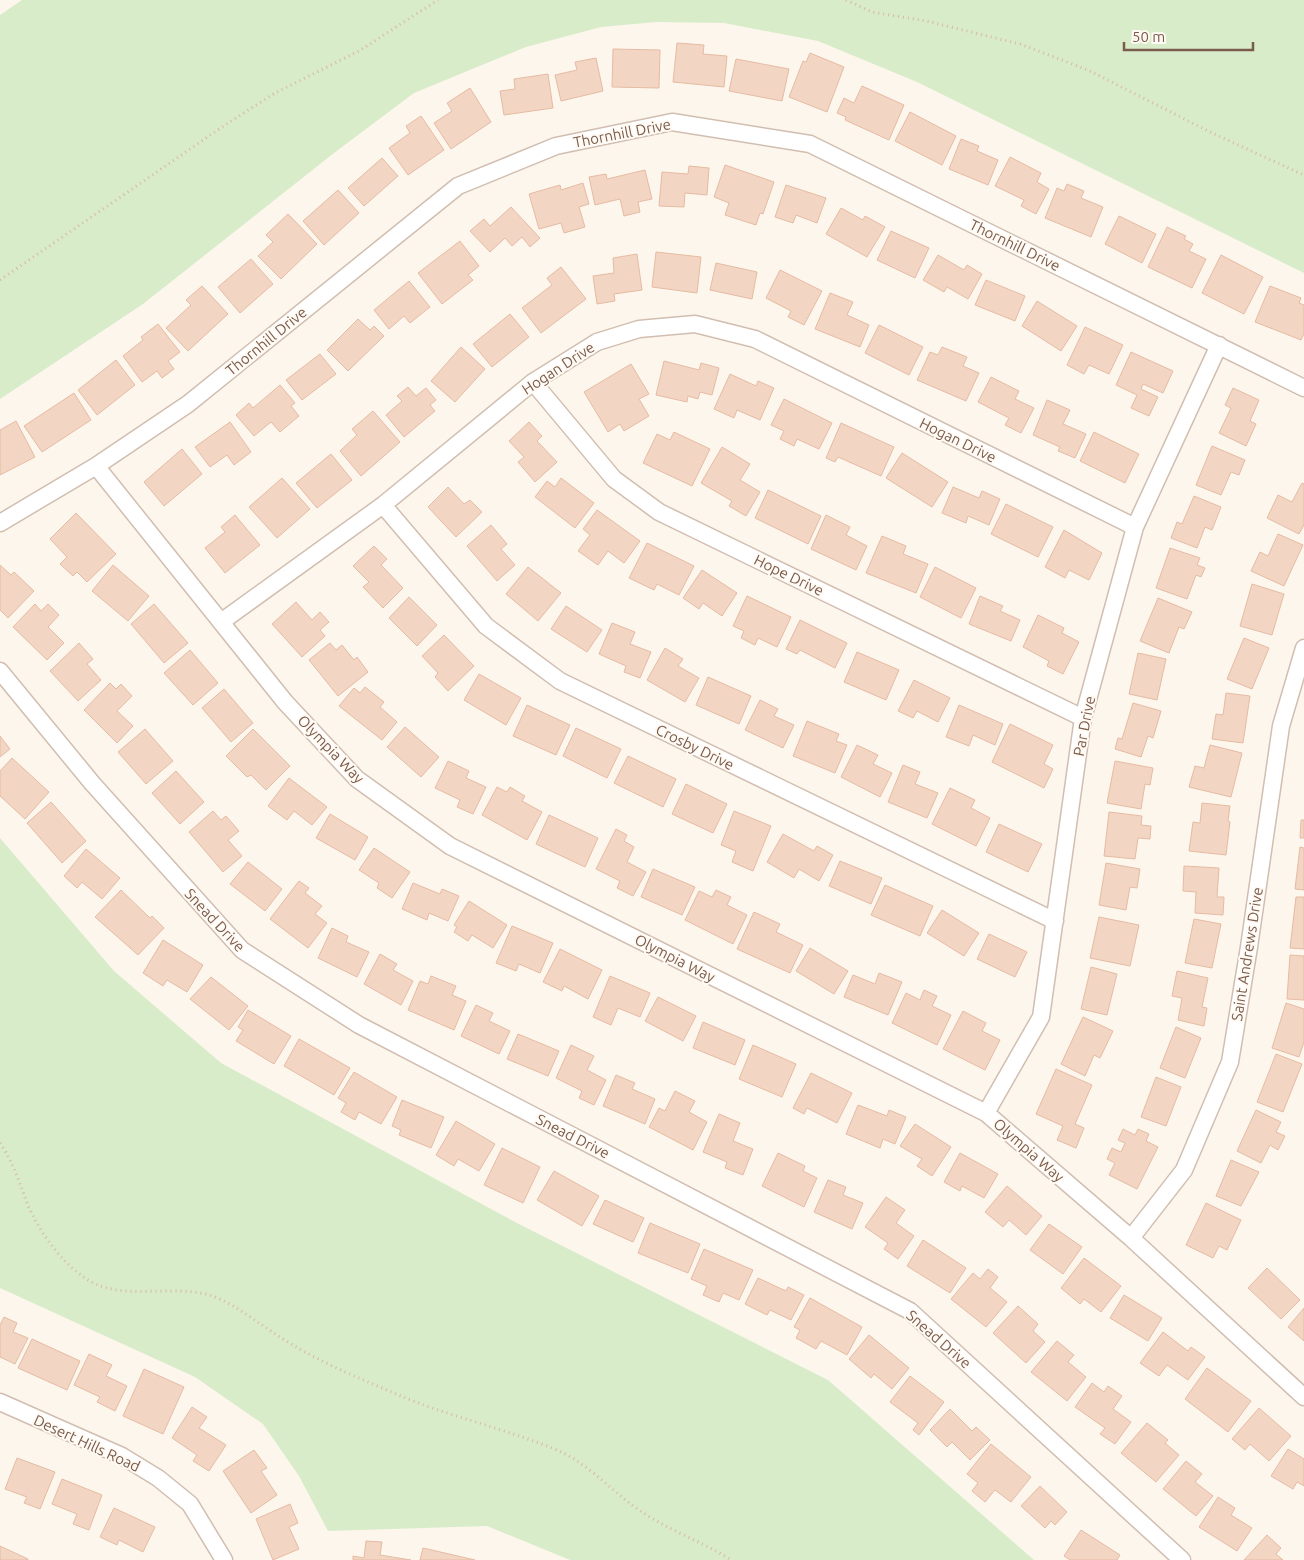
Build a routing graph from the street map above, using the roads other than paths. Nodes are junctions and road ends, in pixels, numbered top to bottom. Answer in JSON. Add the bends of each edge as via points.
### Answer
{"nodes":[{"id":1,"x":1219,"y":345,"type":"junction"},
{"id":2,"x":533,"y":382,"type":"junction"},
{"id":3,"x":1304,"y":388,"type":"edge"},
{"id":4,"x":96,"y":466,"type":"junction"},
{"id":5,"x":383,"y":506,"type":"junction"},
{"id":6,"x":0,"y":523,"type":"edge"},
{"id":7,"x":1135,"y":527,"type":"junction"},
{"id":8,"x":221,"y":622,"type":"junction"},
{"id":9,"x":1304,"y":648,"type":"edge"},
{"id":10,"x":0,"y":671,"type":"edge"},
{"id":11,"x":1083,"y":718,"type":"junction"},
{"id":12,"x":1055,"y":921,"type":"junction"},
{"id":13,"x":986,"y":1113,"type":"junction"},
{"id":14,"x":1131,"y":1238,"type":"junction"},
{"id":15,"x":1304,"y":1397,"type":"edge"},
{"id":16,"x":0,"y":1402,"type":"edge"},
{"id":17,"x":224,"y":1560,"type":"edge"},
{"id":18,"x":1182,"y":1560,"type":"edge"}],
"edges":[{"from":1,"to":3,"type":"street","name":"Thornhill Drive"},
{"from":1,"to":4,"type":"street","name":"Thornhill Drive","via":[[810,144],[672,122],[556,146],[458,186],[188,404]]},
{"from":1,"to":7,"type":"street","name":"Par Drive"},
{"from":2,"to":5,"type":"street","name":"Hogan Drive"},
{"from":2,"to":7,"type":"street","name":"Hogan Drive","via":[[597,342],[638,329],[695,324],[755,339]]},
{"from":2,"to":11,"type":"street","name":"Hope Drive","via":[[614,479],[659,512]]},
{"from":4,"to":6,"type":"street","name":"Thornhill Drive"},
{"from":4,"to":8,"type":"street","name":"Olympia Way"},
{"from":5,"to":8,"type":"street","name":"Hogan Drive"},
{"from":5,"to":12,"type":"street","name":"Crosby Drive","via":[[486,626],[560,681]]},
{"from":7,"to":11,"type":"street","name":"Par Drive"},
{"from":8,"to":13,"type":"street","name":"Olympia Way","via":[[285,702],[357,779],[450,846]]},
{"from":9,"to":14,"type":"street","name":"Saint Andrews Drive","via":[[1281,726],[1230,1062],[1184,1170]]},
{"from":10,"to":18,"type":"street","name":"Snead Drive","via":[[92,783],[242,950],[359,1025],[910,1311]]},
{"from":11,"to":12,"type":"street","name":"Par Drive"},
{"from":12,"to":13,"type":"street","name":"Par Drive","via":[[1041,1017]]},
{"from":13,"to":14,"type":"street","name":"Olympia Way"},
{"from":14,"to":15,"type":"street","name":"Olympia Way"},
{"from":16,"to":17,"type":"street","name":"Desert Hills Road","via":[[122,1456],[158,1478],[190,1504]]}]}
